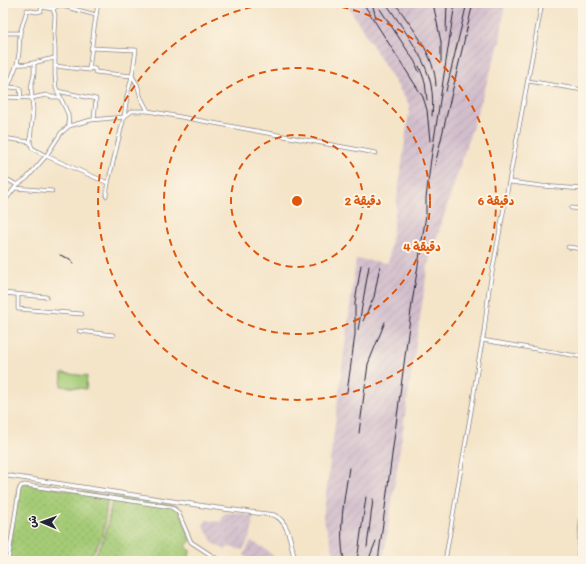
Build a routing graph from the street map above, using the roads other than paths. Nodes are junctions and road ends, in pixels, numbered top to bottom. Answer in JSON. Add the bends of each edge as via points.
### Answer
{"nodes":[{"id":1,"x":98,"y":3,"type":"edge"},
{"id":2,"x":542,"y":3,"type":"edge"},
{"id":3,"x":60,"y":4,"type":"edge"},
{"id":4,"x":42,"y":5,"type":"edge"},
{"id":5,"x":53,"y":9,"type":"junction"},
{"id":6,"x":96,"y":15,"type":"junction"},
{"id":7,"x":3,"y":33,"type":"edge"},
{"id":8,"x":20,"y":33,"type":"junction"},
{"id":9,"x":91,"y":48,"type":"junction"},
{"id":10,"x":55,"y":58,"type":"junction"},
{"id":11,"x":17,"y":64,"type":"junction"},
{"id":12,"x":34,"y":64,"type":"junction"},
{"id":13,"x":55,"y":66,"type":"junction"},
{"id":14,"x":89,"y":68,"type":"junction"},
{"id":15,"x":132,"y":76,"type":"junction"},
{"id":16,"x":528,"y":81,"type":"junction"},
{"id":17,"x":3,"y":87,"type":"edge"},
{"id":18,"x":8,"y":87,"type":"junction"},
{"id":19,"x":583,"y":90,"type":"edge"},
{"id":20,"x":57,"y":91,"type":"junction"},
{"id":21,"x":3,"y":97,"type":"edge"},
{"id":22,"x":61,"y":97,"type":"junction"},
{"id":23,"x":21,"y":98,"type":"junction"},
{"id":24,"x":32,"y":98,"type":"junction"},
{"id":25,"x":148,"y":111,"type":"junction"},
{"id":26,"x":124,"y":116,"type":"junction"},
{"id":27,"x":94,"y":119,"type":"junction"},
{"id":28,"x":69,"y":126,"type":"junction"},
{"id":29,"x":3,"y":138,"type":"edge"},
{"id":30,"x":30,"y":142,"type":"junction"},
{"id":31,"x":376,"y":153,"type":"dead end"},
{"id":32,"x":46,"y":156,"type":"junction"},
{"id":33,"x":3,"y":177,"type":"edge"},
{"id":34,"x":510,"y":182,"type":"junction"},
{"id":35,"x":108,"y":183,"type":"junction"},
{"id":36,"x":16,"y":186,"type":"junction"},
{"id":37,"x":52,"y":190,"type":"dead end"},
{"id":38,"x":583,"y":190,"type":"edge"},
{"id":39,"x":106,"y":196,"type":"dead end"},
{"id":40,"x":3,"y":202,"type":"edge"},
{"id":41,"x":571,"y":208,"type":"dead end"},
{"id":42,"x":583,"y":209,"type":"edge"},
{"id":43,"x":568,"y":247,"type":"dead end"},
{"id":44,"x":583,"y":249,"type":"edge"},
{"id":45,"x":3,"y":293,"type":"edge"},
{"id":46,"x":18,"y":295,"type":"junction"},
{"id":47,"x":47,"y":297,"type":"dead end"},
{"id":48,"x":82,"y":314,"type":"dead end"},
{"id":49,"x":79,"y":331,"type":"dead end"},
{"id":50,"x":113,"y":335,"type":"dead end"},
{"id":51,"x":482,"y":340,"type":"junction"},
{"id":52,"x":583,"y":357,"type":"edge"},
{"id":53,"x":583,"y":469,"type":"edge"},
{"id":54,"x":3,"y":475,"type":"edge"},
{"id":55,"x":582,"y":485,"type":"edge"},
{"id":56,"x":8,"y":561,"type":"edge"},
{"id":57,"x":220,"y":561,"type":"edge"},
{"id":58,"x":295,"y":561,"type":"edge"},
{"id":59,"x":445,"y":561,"type":"edge"},
{"id":60,"x":578,"y":561,"type":"edge"}],
"edges":[{"from":1,"to":6,"type":"street"},
{"from":2,"to":16,"type":"street"},
{"from":3,"to":5,"type":"street"},
{"from":3,"to":6,"type":"street"},
{"from":4,"to":5,"type":"street"},
{"from":4,"to":8,"type":"street","via":[[41,11],[27,10]]},
{"from":5,"to":10,"type":"street"},
{"from":6,"to":9,"type":"street"},
{"from":7,"to":8,"type":"street"},
{"from":8,"to":11,"type":"street"},
{"from":9,"to":14,"type":"street"},
{"from":9,"to":15,"type":"street","via":[[136,50]]},
{"from":10,"to":12,"type":"street"},
{"from":10,"to":13,"type":"street"},
{"from":11,"to":12,"type":"street"},
{"from":11,"to":18,"type":"street"},
{"from":12,"to":24,"type":"street"},
{"from":13,"to":14,"type":"street"},
{"from":13,"to":20,"type":"street"},
{"from":14,"to":15,"type":"street","via":[[95,69],[95,72]]},
{"from":15,"to":25,"type":"street"},
{"from":15,"to":26,"type":"street"},
{"from":16,"to":19,"type":"street"},
{"from":16,"to":34,"type":"street"},
{"from":17,"to":18,"type":"street"},
{"from":18,"to":23,"type":"street","via":[[20,88]]},
{"from":20,"to":22,"type":"street"},
{"from":20,"to":27,"type":"street","via":[[96,99]]},
{"from":21,"to":23,"type":"street"},
{"from":22,"to":24,"type":"street","via":[[46,95]]},
{"from":22,"to":28,"type":"street","via":[[68,114]]},
{"from":23,"to":24,"type":"street"},
{"from":24,"to":30,"type":"street"},
{"from":25,"to":26,"type":"street","via":[[132,112]]},
{"from":25,"to":31,"type":"street"},
{"from":26,"to":27,"type":"street"},
{"from":26,"to":35,"type":"street"},
{"from":27,"to":28,"type":"street"},
{"from":28,"to":32,"type":"street","via":[[61,133]]},
{"from":29,"to":30,"type":"street"},
{"from":30,"to":32,"type":"street","via":[[32,148]]},
{"from":32,"to":35,"type":"street"},
{"from":32,"to":36,"type":"street","via":[[27,178]]},
{"from":33,"to":36,"type":"street"},
{"from":34,"to":38,"type":"street"},
{"from":34,"to":51,"type":"street"},
{"from":35,"to":39,"type":"street"},
{"from":36,"to":37,"type":"street"},
{"from":36,"to":40,"type":"street"},
{"from":41,"to":42,"type":"street"},
{"from":43,"to":44,"type":"street"},
{"from":45,"to":46,"type":"street"},
{"from":46,"to":47,"type":"street"},
{"from":46,"to":48,"type":"street","via":[[18,309]]},
{"from":49,"to":50,"type":"street"},
{"from":51,"to":52,"type":"street"},
{"from":51,"to":59,"type":"street"},
{"from":53,"to":55,"type":"street"},
{"from":54,"to":58,"type":"street","via":[[274,515],[281,518],[285,525]]},
{"from":55,"to":60,"type":"street"},
{"from":56,"to":57,"type":"street","via":[[19,490],[25,485],[171,507],[178,512],[191,542]]}]}
